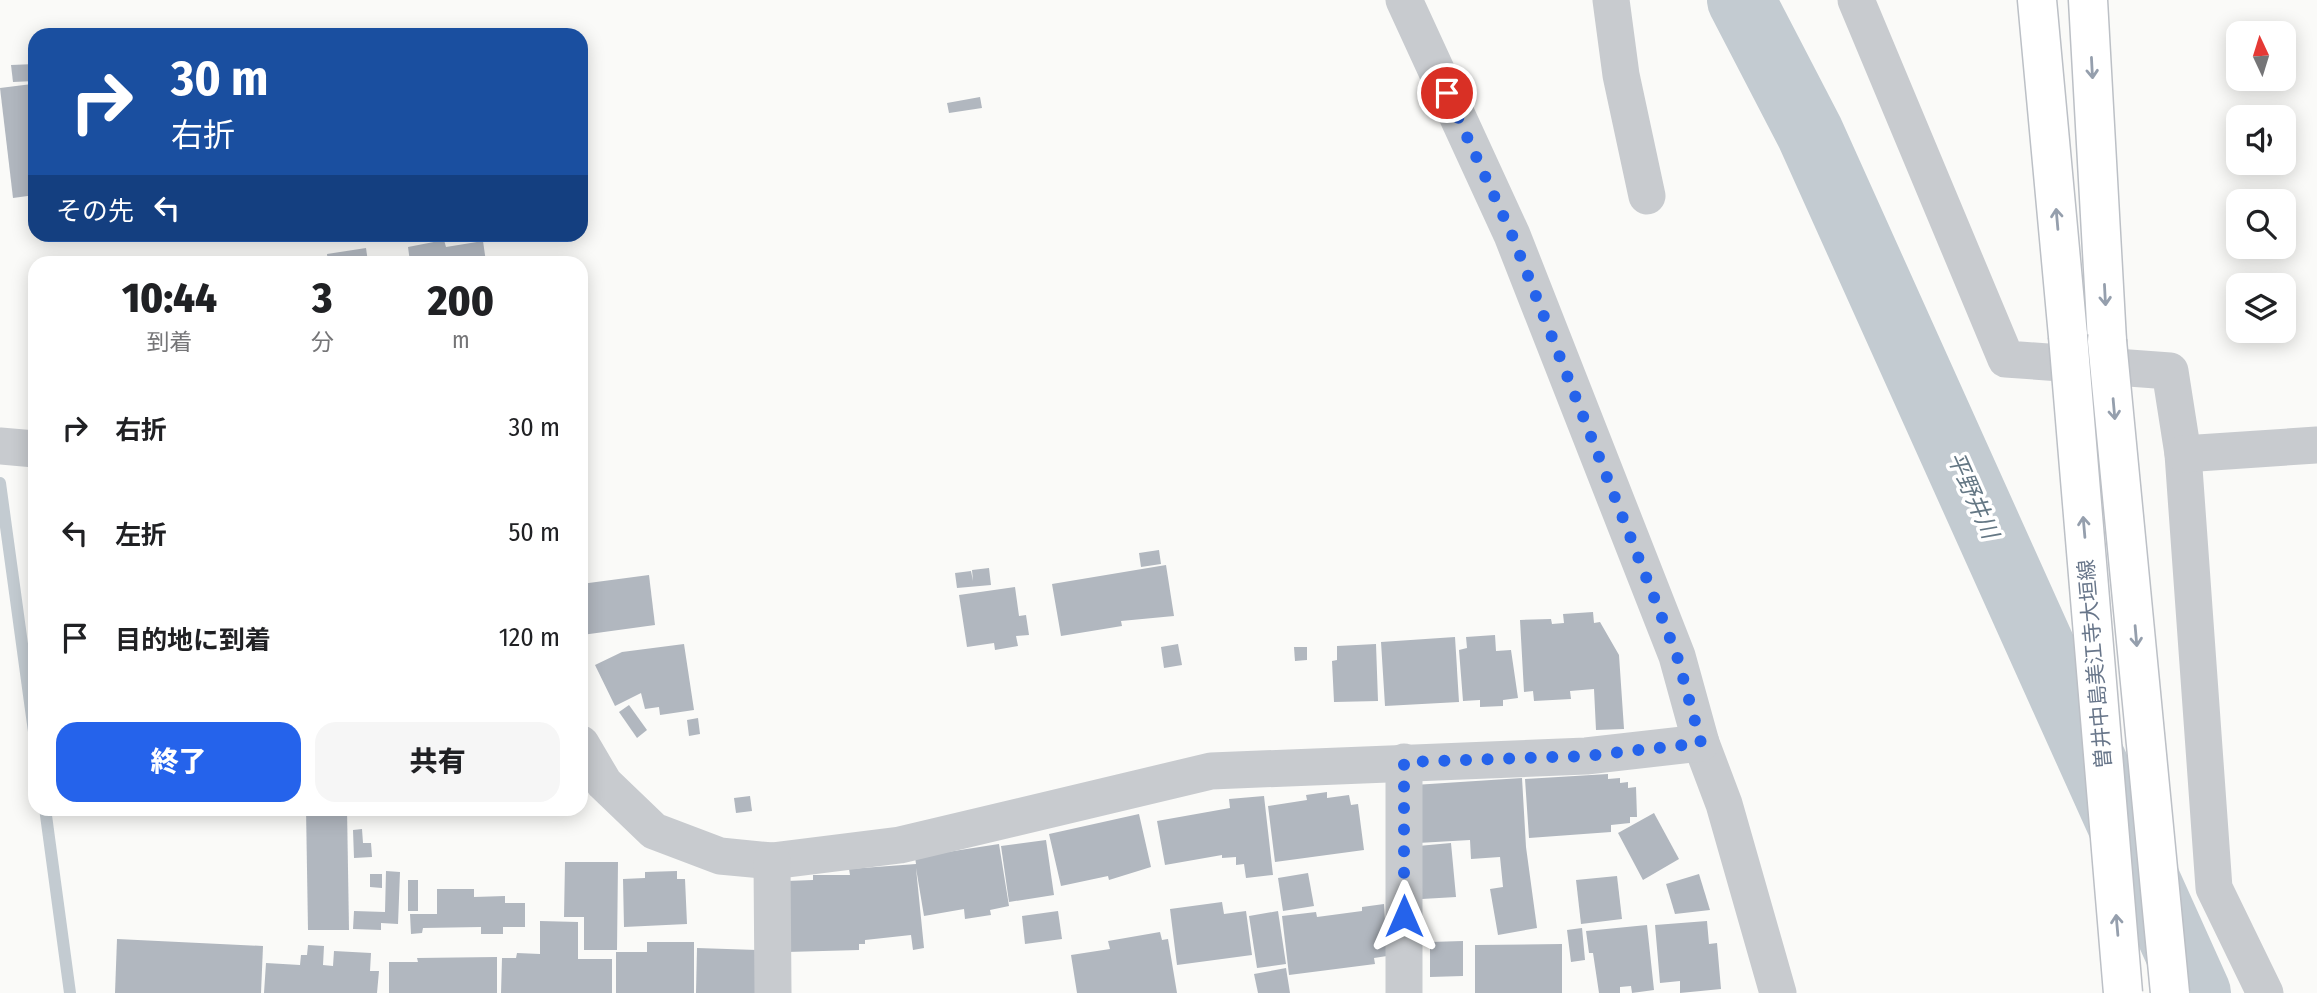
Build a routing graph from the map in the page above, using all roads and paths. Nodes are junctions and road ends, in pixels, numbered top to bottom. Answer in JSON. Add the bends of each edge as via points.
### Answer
{"nodes":[{"id":1,"x":1404,"y":0,"type":"edge"},
{"id":2,"x":1611,"y":0,"type":"edge"},
{"id":3,"x":1856,"y":0,"type":"edge"},
{"id":4,"x":2037,"y":0,"type":"edge"},
{"id":5,"x":2088,"y":0,"type":"edge"},
{"id":6,"x":1647,"y":196,"type":"dead end"},
{"id":7,"x":2317,"y":445,"type":"edge"},
{"id":8,"x":0,"y":446,"type":"edge"},
{"id":9,"x":28,"y":448,"type":"edge"},
{"id":10,"x":2183,"y":454,"type":"junction"},
{"id":11,"x":1701,"y":743,"type":"junction"},
{"id":12,"x":588,"y":756,"type":"edge"},
{"id":13,"x":1404,"y":762,"type":"junction"},
{"id":14,"x":772,"y":861,"type":"junction"},
{"id":15,"x":774,"y":993,"type":"edge"},
{"id":16,"x":1404,"y":993,"type":"edge"},
{"id":17,"x":1778,"y":993,"type":"edge"},
{"id":18,"x":2123,"y":993,"type":"edge"},
{"id":19,"x":2170,"y":993,"type":"edge"},
{"id":20,"x":2265,"y":993,"type":"edge"}],
"edges":[{"from":1,"to":11,"type":"street","via":[[1512,235],[1677,656]]},
{"from":2,"to":6,"type":"street","via":[[1621,75]]},
{"from":3,"to":10,"type":"street","via":[[2006,359],[2170,371]]},
{"from":18,"to":4,"type":"main road","name":"曽井中島美江寺大垣線","one_way":true,"bridge":true},
{"from":5,"to":19,"type":"main road","name":"曽井中島美江寺大垣線","one_way":true,"bridge":true,"via":[[2108,341]]},
{"from":7,"to":10,"type":"street"},
{"from":8,"to":9,"type":"street"},
{"from":10,"to":20,"type":"street","via":[[2214,887]]},
{"from":11,"to":13,"type":"street","via":[[1586,756]]},
{"from":11,"to":17,"type":"street","via":[[1724,804]]},
{"from":12,"to":14,"type":"street","via":[[604,783],[654,831],[720,856]]},
{"from":13,"to":14,"type":"street","via":[[1211,771],[900,845]]},
{"from":13,"to":16,"type":"street"},
{"from":14,"to":15,"type":"street"}]}
